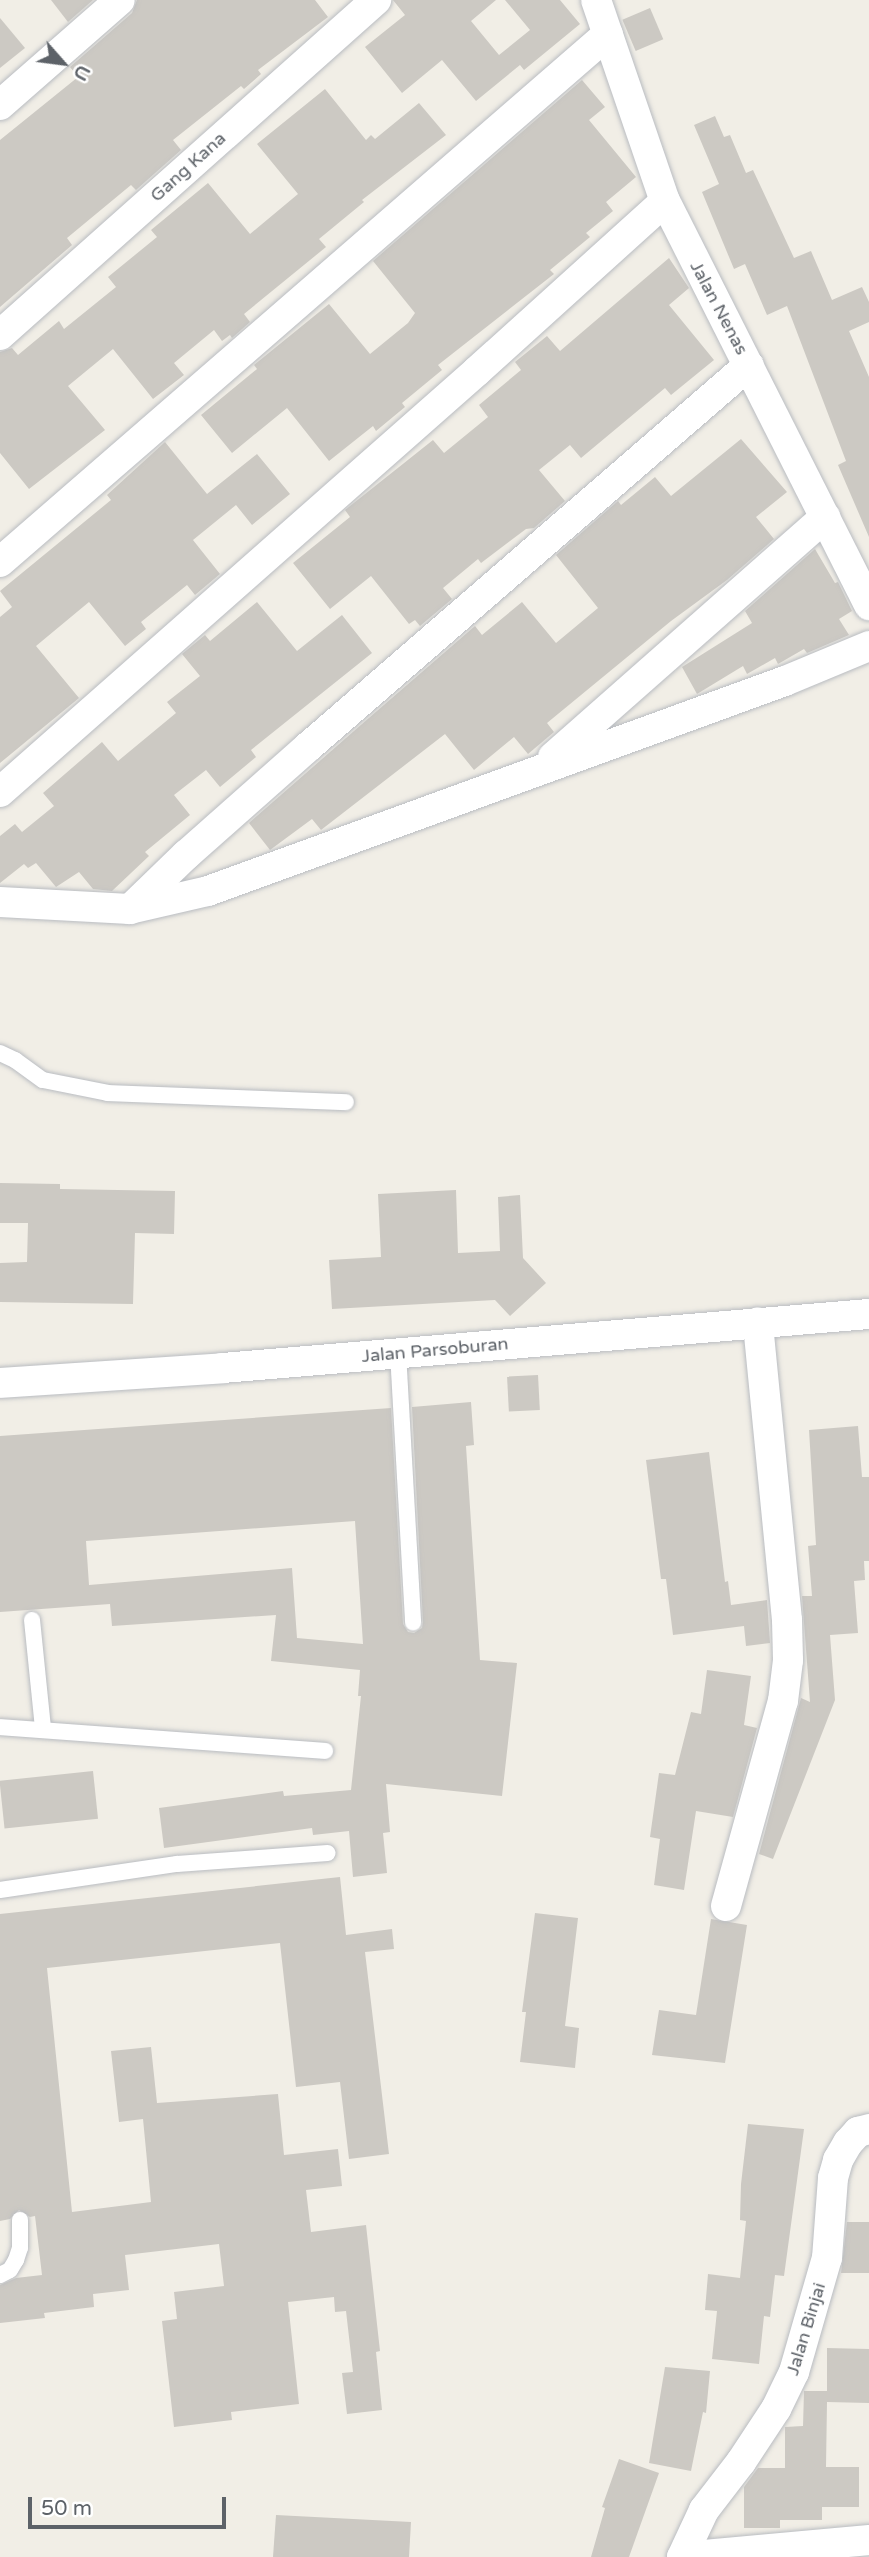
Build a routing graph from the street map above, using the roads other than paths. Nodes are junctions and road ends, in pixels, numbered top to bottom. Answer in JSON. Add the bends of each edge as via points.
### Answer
{"nodes":[{"id":1,"x":120,"y":0,"type":"edge"},
{"id":2,"x":376,"y":0,"type":"edge"},
{"id":3,"x":596,"y":0,"type":"edge"},
{"id":4,"x":608,"y":34,"type":"junction"},
{"id":5,"x":0,"y":105,"type":"edge"},
{"id":6,"x":665,"y":201,"type":"junction"},
{"id":7,"x":0,"y":335,"type":"edge"},
{"id":8,"x":749,"y":365,"type":"junction"},
{"id":9,"x":825,"y":517,"type":"junction"},
{"id":10,"x":0,"y":562,"type":"edge"},
{"id":11,"x":869,"y":606,"type":"edge"},
{"id":12,"x":869,"y":646,"type":"edge"},
{"id":13,"x":538,"y":770,"type":"junction"},
{"id":14,"x":0,"y":792,"type":"edge"},
{"id":15,"x":0,"y":902,"type":"edge"},
{"id":16,"x":130,"y":909,"type":"junction"},
{"id":17,"x":0,"y":1054,"type":"edge"},
{"id":18,"x":345,"y":1102,"type":"dead end"},
{"id":19,"x":869,"y":1314,"type":"edge"},
{"id":20,"x":758,"y":1322,"type":"junction"},
{"id":21,"x":398,"y":1352,"type":"junction"},
{"id":22,"x":0,"y":1383,"type":"edge"},
{"id":23,"x":33,"y":1620,"type":"dead end"},
{"id":24,"x":413,"y":1623,"type":"dead end"},
{"id":25,"x":0,"y":1727,"type":"edge"},
{"id":26,"x":43,"y":1729,"type":"junction"},
{"id":27,"x":325,"y":1751,"type":"dead end"},
{"id":28,"x":328,"y":1853,"type":"dead end"},
{"id":29,"x":0,"y":1889,"type":"edge"},
{"id":30,"x":726,"y":1906,"type":"dead end"},
{"id":31,"x":869,"y":2129,"type":"edge"},
{"id":32,"x":20,"y":2220,"type":"dead end"},
{"id":33,"x":0,"y":2275,"type":"edge"},
{"id":34,"x":869,"y":2540,"type":"edge"},
{"id":35,"x":682,"y":2557,"type":"edge"}],
"edges":[{"from":1,"to":5,"type":"street"},
{"from":2,"to":7,"type":"street","name":"Gang Kana"},
{"from":3,"to":4,"type":"street","name":"Jalan Nenas"},
{"from":4,"to":6,"type":"street","name":"Jalan Nenas"},
{"from":4,"to":10,"type":"street"},
{"from":6,"to":8,"type":"street","name":"Jalan Nenas"},
{"from":6,"to":14,"type":"street"},
{"from":8,"to":9,"type":"street","name":"Jalan Nenas"},
{"from":8,"to":16,"type":"street","via":[[298,756]]},
{"from":9,"to":11,"type":"street","name":"Jalan Nenas"},
{"from":9,"to":13,"type":"street"},
{"from":12,"to":13,"type":"street"},
{"from":13,"to":16,"type":"street","via":[[208,891]]},
{"from":15,"to":16,"type":"street"},
{"from":17,"to":18,"type":"lane","via":[[43,1080],[108,1093]]},
{"from":19,"to":20,"type":"street","name":"Jalan Parsoburan"},
{"from":20,"to":21,"type":"street","name":"Jalan Parsoburan"},
{"from":20,"to":30,"type":"street","via":[[788,1620],[788,1660],[783,1701]]},
{"from":21,"to":22,"type":"street","name":"Jalan Parsoburan"},
{"from":21,"to":24,"type":"lane"},
{"from":23,"to":26,"type":"lane"},
{"from":25,"to":26,"type":"lane"},
{"from":26,"to":27,"type":"lane"},
{"from":28,"to":29,"type":"lane","via":[[177,1864]]},
{"from":31,"to":35,"type":"street","name":"Jalan Binjai","via":[[848,2143],[833,2178],[827,2258],[794,2372],[755,2441],[704,2511]]},
{"from":32,"to":33,"type":"lane","via":[[16,2260]]},
{"from":34,"to":35,"type":"street"}]}
